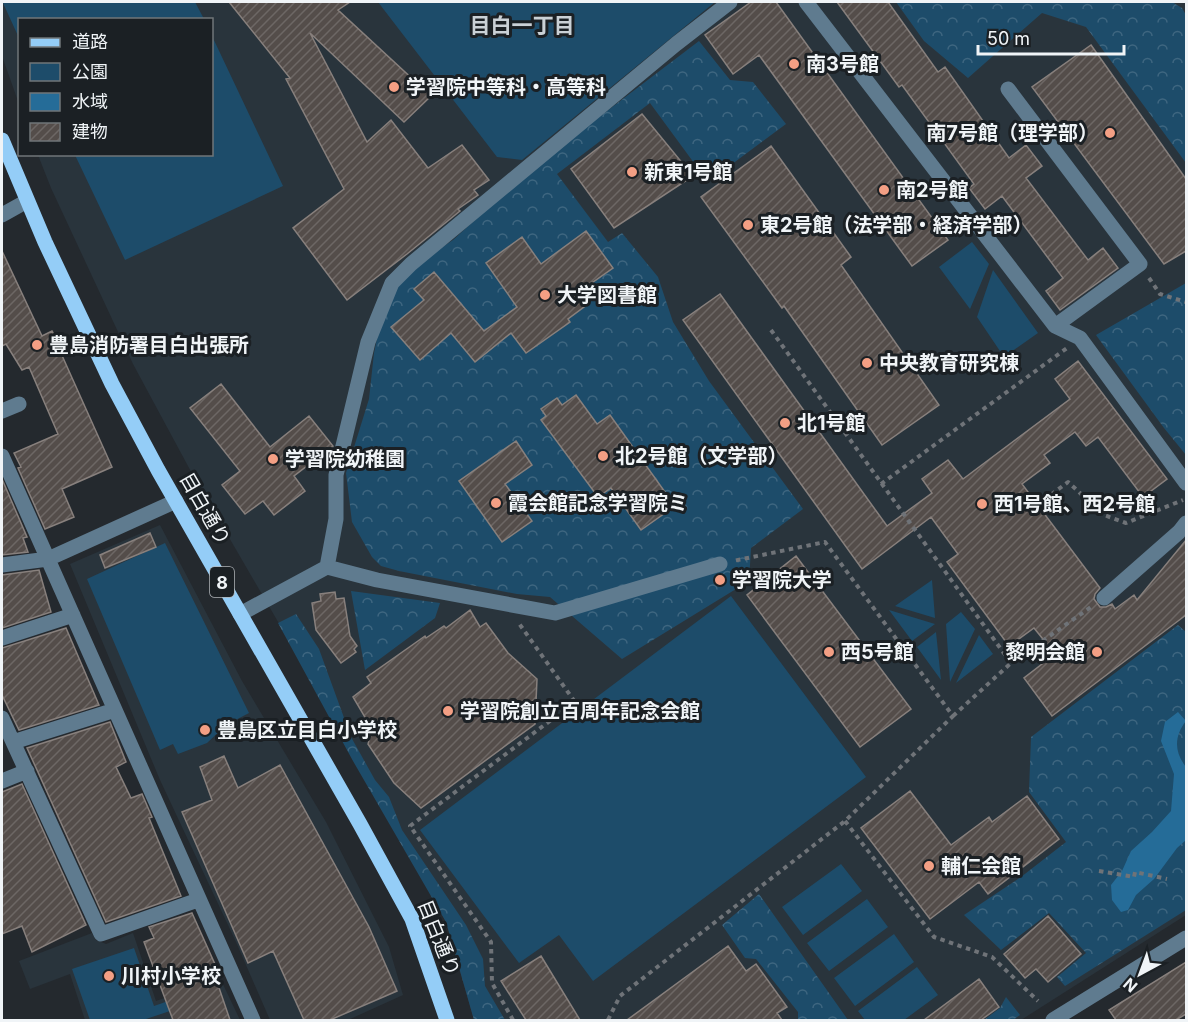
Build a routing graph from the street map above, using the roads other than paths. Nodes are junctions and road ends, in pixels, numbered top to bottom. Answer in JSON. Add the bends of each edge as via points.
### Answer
{"nodes":[{"id":1,"x":730,"y":2,"type":"edge"},
{"id":2,"x":806,"y":2,"type":"edge"},
{"id":3,"x":1008,"y":89,"type":"dead end"},
{"id":4,"x":2,"y":140,"type":"edge"},
{"id":5,"x":27,"y":201,"type":"junction"},
{"id":6,"x":2,"y":215,"type":"edge"},
{"id":7,"x":1055,"y":326,"type":"junction"},
{"id":8,"x":19,"y":404,"type":"dead end"},
{"id":9,"x":2,"y":411,"type":"edge"},
{"id":10,"x":2,"y":456,"type":"edge"},
{"id":11,"x":1186,"y":483,"type":"edge"},
{"id":12,"x":176,"y":501,"type":"junction"},
{"id":13,"x":1186,"y":523,"type":"edge"},
{"id":14,"x":48,"y":559,"type":"junction"},
{"id":15,"x":720,"y":564,"type":"road end"},
{"id":16,"x":2,"y":565,"type":"edge"},
{"id":17,"x":327,"y":567,"type":"junction"},
{"id":18,"x":1104,"y":598,"type":"road end"},
{"id":19,"x":240,"y":614,"type":"junction"},
{"id":20,"x":73,"y":615,"type":"junction"},
{"id":21,"x":2,"y":638,"type":"edge"},
{"id":22,"x":115,"y":710,"type":"junction"},
{"id":23,"x":2,"y":717,"type":"edge"},
{"id":24,"x":13,"y":742,"type":"junction"},
{"id":25,"x":27,"y":771,"type":"junction"},
{"id":26,"x":2,"y":781,"type":"edge"},
{"id":27,"x":198,"y":900,"type":"junction"},
{"id":28,"x":1186,"y":938,"type":"edge"},
{"id":29,"x":253,"y":1020,"type":"edge"},
{"id":30,"x":447,"y":1020,"type":"edge"},
{"id":31,"x":1053,"y":1020,"type":"edge"}],
"edges":[{"from":1,"to":17,"type":"street","via":[[392,283],[368,342],[336,475],[336,519]]},
{"from":2,"to":7,"type":"street"},
{"from":3,"to":7,"type":"street","via":[[1140,264]]},
{"from":4,"to":5,"type":"main road","name":"目白通り","number":"8"},
{"from":5,"to":6,"type":"street"},
{"from":5,"to":12,"type":"main road","name":"目白通り","number":"8","via":[[112,384]]},
{"from":7,"to":11,"type":"street","via":[[1080,338]]},
{"from":8,"to":9,"type":"street"},
{"from":10,"to":14,"type":"street"},
{"from":12,"to":14,"type":"street"},
{"from":12,"to":19,"type":"main road","name":"目白通り","number":"8"},
{"from":13,"to":18,"type":"street"},
{"from":14,"to":16,"type":"street"},
{"from":14,"to":20,"type":"street"},
{"from":15,"to":17,"type":"street","via":[[555,613]]},
{"from":17,"to":19,"type":"street"},
{"from":19,"to":30,"type":"main road","name":"目白通り","number":"8","via":[[412,919]]},
{"from":20,"to":21,"type":"street"},
{"from":20,"to":22,"type":"street"},
{"from":22,"to":24,"type":"street"},
{"from":22,"to":27,"type":"street"},
{"from":23,"to":24,"type":"street"},
{"from":24,"to":25,"type":"street"},
{"from":25,"to":26,"type":"street"},
{"from":25,"to":27,"type":"street","via":[[100,934]]},
{"from":27,"to":29,"type":"street"},
{"from":28,"to":31,"type":"street"}]}
